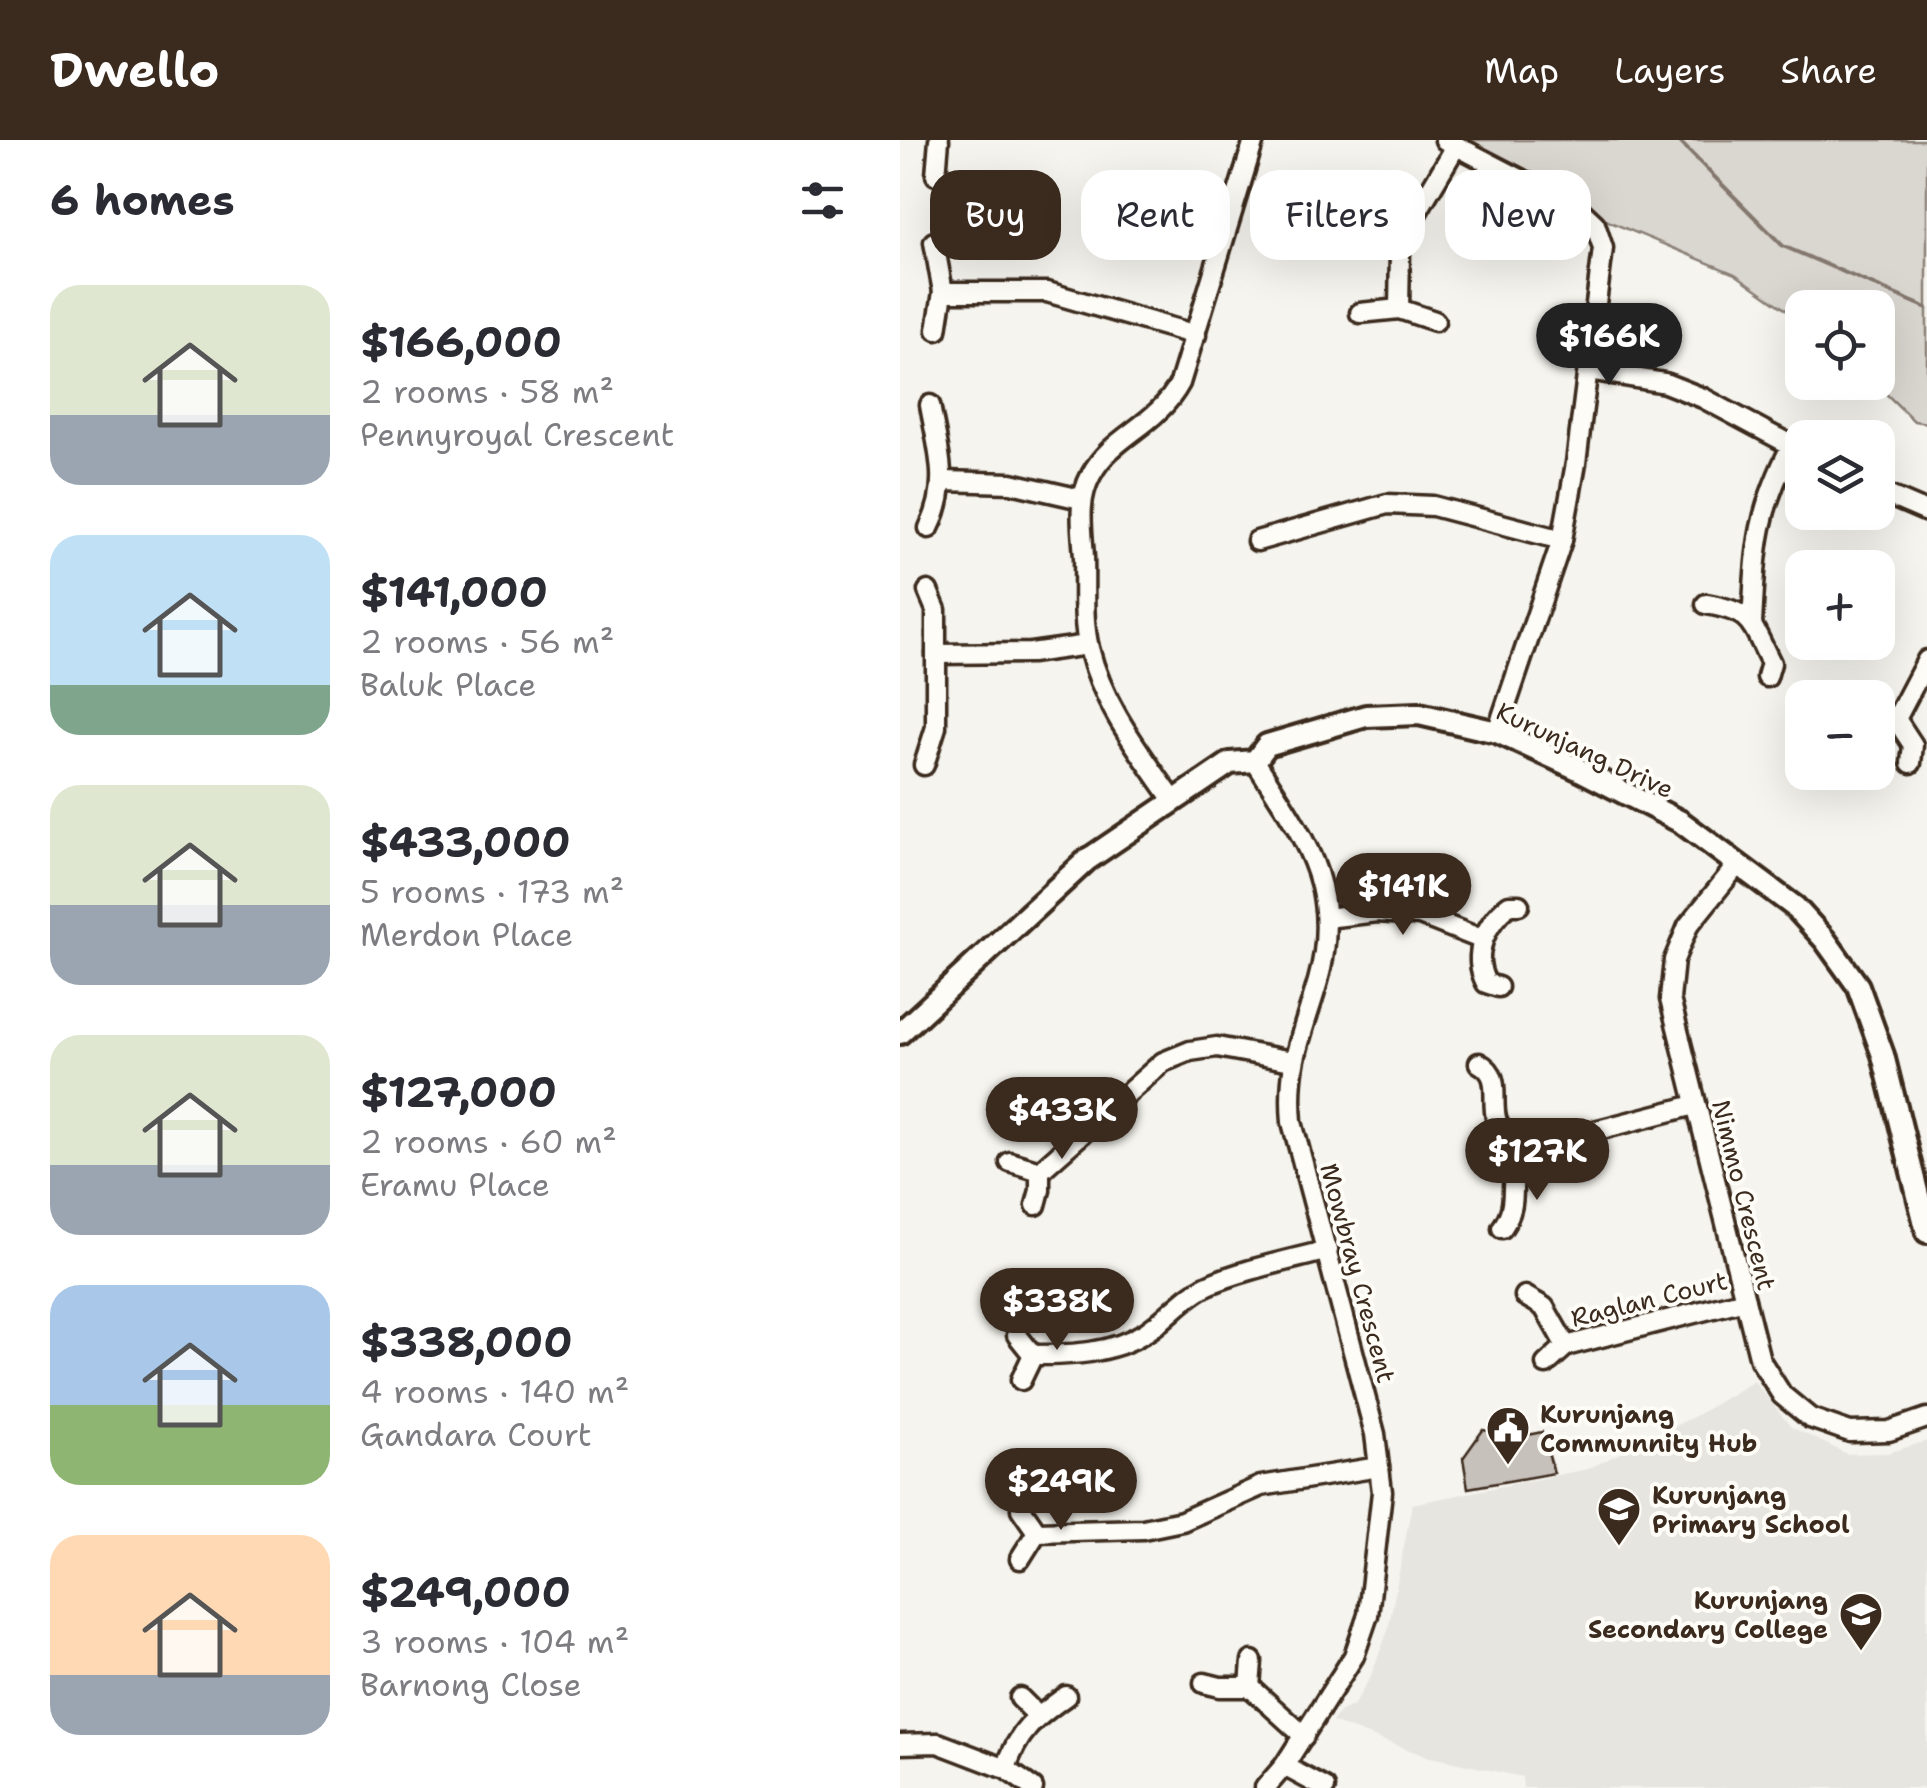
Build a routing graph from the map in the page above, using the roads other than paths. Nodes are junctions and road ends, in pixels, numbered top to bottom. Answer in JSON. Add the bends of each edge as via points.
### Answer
{"nodes":[{"id":1,"x":941,"y":140,"type":"edge"},
{"id":2,"x":1254,"y":140,"type":"edge"},
{"id":3,"x":1451,"y":143,"type":"edge"},
{"id":4,"x":937,"y":170,"type":"edge"},
{"id":5,"x":937,"y":260,"type":"edge"},
{"id":6,"x":943,"y":292,"type":"junction"},
{"id":7,"x":1399,"y":309,"type":"junction"},
{"id":8,"x":1360,"y":313,"type":"dead end"},
{"id":9,"x":1434,"y":321,"type":"dead end"},
{"id":10,"x":936,"y":330,"type":"dead end"},
{"id":11,"x":1196,"y":335,"type":"junction"},
{"id":12,"x":1588,"y":370,"type":"junction"},
{"id":13,"x":930,"y":404,"type":"dead end"},
{"id":14,"x":1785,"y":442,"type":"edge"},
{"id":15,"x":1785,"y":468,"type":"edge"},
{"id":16,"x":944,"y":481,"type":"junction"},
{"id":17,"x":1895,"y":498,"type":"edge"},
{"id":18,"x":1081,"y":499,"type":"junction"},
{"id":19,"x":1927,"y":512,"type":"edge"},
{"id":20,"x":928,"y":528,"type":"dead end"},
{"id":21,"x":1257,"y":540,"type":"dead end"},
{"id":22,"x":1562,"y":540,"type":"junction"},
{"id":23,"x":928,"y":591,"type":"dead end"},
{"id":24,"x":1706,"y":604,"type":"dead end"},
{"id":25,"x":1752,"y":625,"type":"junction"},
{"id":26,"x":1088,"y":646,"type":"junction"},
{"id":27,"x":936,"y":654,"type":"junction"},
{"id":28,"x":1927,"y":660,"type":"edge"},
{"id":29,"x":1767,"y":678,"type":"dead end"},
{"id":30,"x":1896,"y":720,"type":"joint"},
{"id":31,"x":1497,"y":732,"type":"junction"},
{"id":32,"x":1255,"y":761,"type":"junction"},
{"id":33,"x":1911,"y":764,"type":"dead end"},
{"id":34,"x":924,"y":765,"type":"dead end"},
{"id":35,"x":1173,"y":800,"type":"junction"},
{"id":36,"x":1738,"y":864,"type":"junction"},
{"id":37,"x":1519,"y":906,"type":"dead end"},
{"id":38,"x":1326,"y":918,"type":"junction"},
{"id":39,"x":1482,"y":939,"type":"junction"},
{"id":40,"x":1498,"y":987,"type":"dead end"},
{"id":41,"x":900,"y":1033,"type":"edge"},
{"id":42,"x":1292,"y":1061,"type":"junction"},
{"id":43,"x":1480,"y":1063,"type":"dead end"},
{"id":44,"x":1695,"y":1105,"type":"junction"},
{"id":45,"x":1524,"y":1149,"type":"junction"},
{"id":46,"x":1010,"y":1162,"type":"dead end"},
{"id":47,"x":1040,"y":1171,"type":"junction"},
{"id":48,"x":1036,"y":1205,"type":"dead end"},
{"id":49,"x":1502,"y":1228,"type":"dead end"},
{"id":50,"x":1927,"y":1232,"type":"edge"},
{"id":51,"x":1328,"y":1250,"type":"junction"},
{"id":52,"x":1525,"y":1296,"type":"dead end"},
{"id":53,"x":1746,"y":1300,"type":"junction"},
{"id":54,"x":1017,"y":1334,"type":"dead end"},
{"id":55,"x":1566,"y":1346,"type":"junction"},
{"id":56,"x":1034,"y":1355,"type":"junction"},
{"id":57,"x":1546,"y":1364,"type":"dead end"},
{"id":58,"x":1021,"y":1380,"type":"dead end"},
{"id":59,"x":1927,"y":1418,"type":"edge"},
{"id":60,"x":1379,"y":1467,"type":"junction"},
{"id":61,"x":1021,"y":1509,"type":"dead end"},
{"id":62,"x":1037,"y":1532,"type":"junction"},
{"id":63,"x":1020,"y":1559,"type":"dead end"},
{"id":64,"x":1252,"y":1661,"type":"dead end"},
{"id":65,"x":1204,"y":1682,"type":"dead end"},
{"id":66,"x":1250,"y":1688,"type":"junction"},
{"id":67,"x":1066,"y":1696,"type":"dead end"},
{"id":68,"x":1020,"y":1698,"type":"dead end"},
{"id":69,"x":1038,"y":1716,"type":"junction"},
{"id":70,"x":1304,"y":1736,"type":"junction"},
{"id":71,"x":900,"y":1744,"type":"edge"},
{"id":72,"x":1284,"y":1766,"type":"junction"},
{"id":73,"x":1006,"y":1769,"type":"junction"},
{"id":74,"x":1033,"y":1788,"type":"edge"},
{"id":75,"x":1264,"y":1788,"type":"edge"},
{"id":76,"x":1325,"y":1788,"type":"edge"}],
"edges":[{"from":1,"to":4,"type":"street"},
{"from":2,"to":11,"type":"street"},
{"from":3,"to":7,"type":"street","via":[[1400,250]]},
{"from":3,"to":12,"type":"street","via":[[1595,224],[1602,261]]},
{"from":5,"to":6,"type":"street"},
{"from":6,"to":10,"type":"street"},
{"from":6,"to":11,"type":"street","via":[[1048,292]]},
{"from":7,"to":8,"type":"street"},
{"from":7,"to":9,"type":"street"},
{"from":11,"to":18,"type":"street","via":[[1169,404],[1116,444]]},
{"from":12,"to":14,"type":"street","via":[[1678,388]]},
{"from":12,"to":22,"type":"street"},
{"from":13,"to":16,"type":"street"},
{"from":15,"to":25,"type":"street","via":[[1765,502],[1757,536]]},
{"from":16,"to":18,"type":"street","via":[[1011,483]]},
{"from":16,"to":20,"type":"street"},
{"from":17,"to":19,"type":"street"},
{"from":18,"to":26,"type":"street"},
{"from":21,"to":22,"type":"street","via":[[1387,504],[1433,506]]},
{"from":22,"to":31,"type":"street"},
{"from":23,"to":27,"type":"street","via":[[936,610]]},
{"from":24,"to":25,"type":"street","via":[[1738,610]]},
{"from":25,"to":29,"type":"street","via":[[1771,663]]},
{"from":26,"to":27,"type":"street"},
{"from":26,"to":35,"type":"street","via":[[1110,707]]},
{"from":27,"to":34,"type":"street","via":[[936,727]]},
{"from":28,"to":30,"type":"street"},
{"from":30,"to":33,"type":"street","via":[[1914,745]]},
{"from":31,"to":32,"type":"street","name":"Kurunjang Drive","via":[[1419,714],[1366,716],[1267,745]]},
{"from":31,"to":36,"type":"street","name":"Kurunjang Drive","via":[[1681,822]]},
{"from":32,"to":35,"type":"street","name":"Kurunjang Drive","via":[[1230,763]]},
{"from":32,"to":38,"type":"street","name":"Mowbray Crescent","via":[[1312,853]]},
{"from":35,"to":41,"type":"street","name":"Kurunjang Drive","via":[[1087,860]]},
{"from":36,"to":44,"type":"street","name":"Nimmo Crescent","via":[[1688,926],[1674,960],[1670,1000]]},
{"from":36,"to":50,"type":"street","name":"Kurunjang Drive","via":[[1795,906],[1858,986],[1883,1055]]},
{"from":37,"to":39,"type":"street","via":[[1495,916]]},
{"from":38,"to":39,"type":"street","via":[[1420,915]]},
{"from":38,"to":42,"type":"street","name":"Mowbray Crescent","via":[[1319,976]]},
{"from":39,"to":40,"type":"street","via":[[1481,974]]},
{"from":42,"to":47,"type":"street","via":[[1217,1047],[1162,1062]]},
{"from":42,"to":51,"type":"street","name":"Mowbray Crescent","via":[[1292,1122]]},
{"from":43,"to":45,"type":"street","via":[[1494,1078],[1496,1118],[1507,1142]]},
{"from":44,"to":45,"type":"street"},
{"from":44,"to":53,"type":"street","name":"Nimmo Crescent"},
{"from":45,"to":49,"type":"street","via":[[1513,1167],[1512,1214]]},
{"from":46,"to":47,"type":"street"},
{"from":47,"to":48,"type":"street"},
{"from":51,"to":56,"type":"street","via":[[1208,1285],[1148,1332],[1118,1346],[1083,1355]]},
{"from":51,"to":60,"type":"street","name":"Mowbray Crescent"},
{"from":52,"to":55,"type":"street","name":"Raglan Court","via":[[1544,1307]]},
{"from":53,"to":55,"type":"street","name":"Raglan Court"},
{"from":53,"to":59,"type":"street","name":"Nimmo Crescent","via":[[1760,1360],[1782,1395],[1810,1418],[1850,1432],[1889,1431]]},
{"from":54,"to":56,"type":"street"},
{"from":55,"to":57,"type":"street","name":"Raglan Court"},
{"from":56,"to":58,"type":"street"},
{"from":60,"to":62,"type":"street","via":[[1260,1486],[1182,1521],[1144,1529]]},
{"from":60,"to":70,"type":"street","name":"Mowbray Crescent","via":[[1381,1520],[1368,1616],[1354,1656]]},
{"from":61,"to":62,"type":"street"},
{"from":62,"to":63,"type":"street"},
{"from":64,"to":66,"type":"street"},
{"from":65,"to":66,"type":"street"},
{"from":66,"to":70,"type":"street"},
{"from":67,"to":69,"type":"street"},
{"from":68,"to":69,"type":"street"},
{"from":69,"to":73,"type":"street","via":[[1014,1743]]},
{"from":70,"to":72,"type":"street","name":"Mowbray Crescent"},
{"from":71,"to":73,"type":"street","via":[[938,1743]]},
{"from":72,"to":75,"type":"street","name":"Mowbray Crescent"},
{"from":72,"to":76,"type":"street"},
{"from":73,"to":74,"type":"street"}]}
